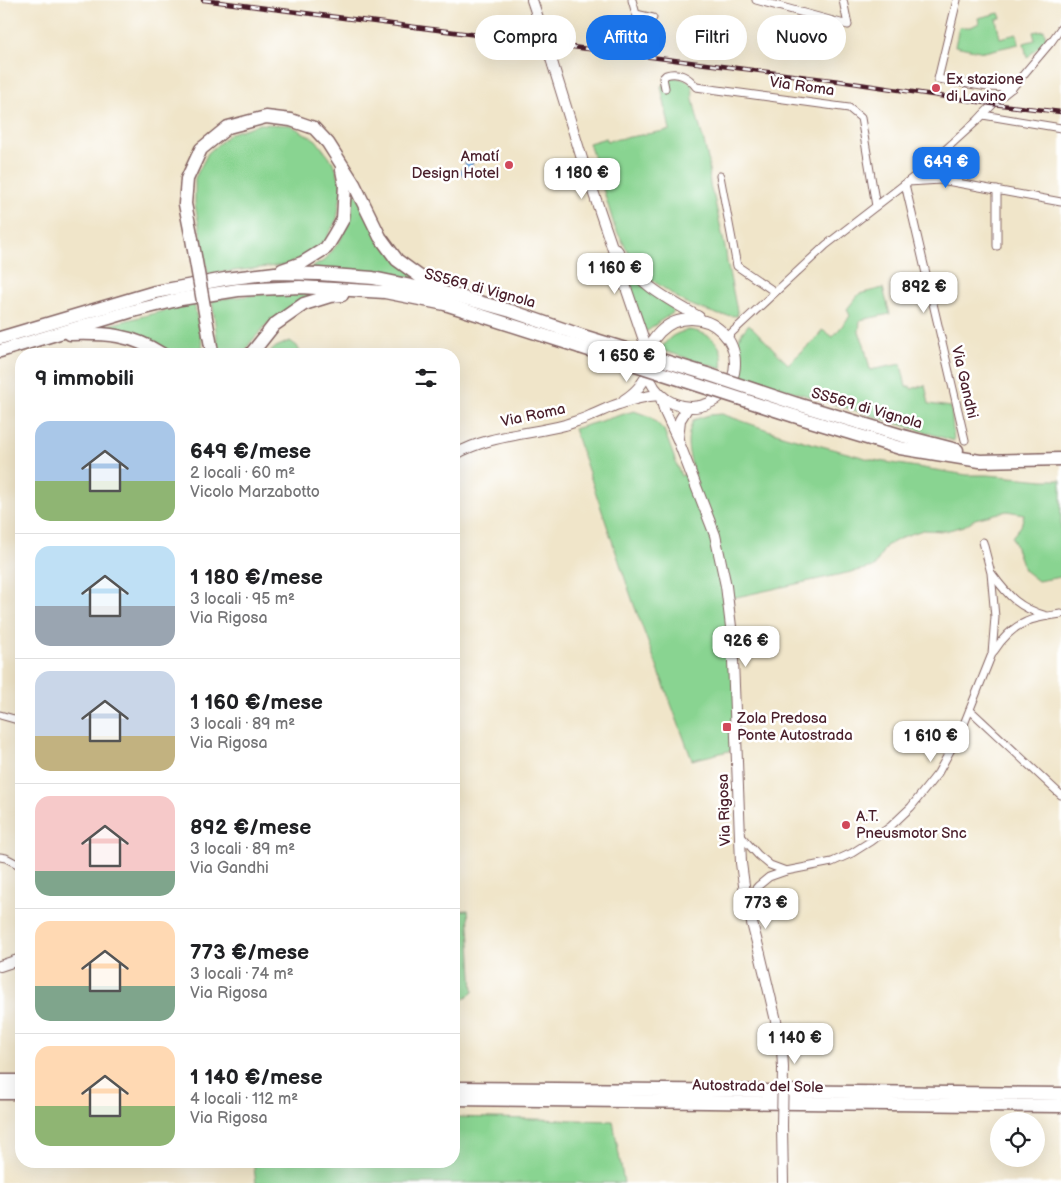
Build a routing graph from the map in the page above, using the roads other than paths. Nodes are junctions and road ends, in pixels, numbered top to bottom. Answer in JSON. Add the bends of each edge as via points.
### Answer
{"nodes":[{"id":1,"x":532,"y":0,"type":"edge"},
{"id":2,"x":632,"y":0,"type":"edge"},
{"id":3,"x":756,"y":0,"type":"edge"},
{"id":4,"x":843,"y":0,"type":"edge"},
{"id":5,"x":957,"y":0,"type":"edge"},
{"id":6,"x":640,"y":15,"type":"edge"},
{"id":7,"x":1061,"y":28,"type":"edge"},
{"id":8,"x":988,"y":87,"type":"junction"},
{"id":9,"x":665,"y":88,"type":"dead end"},
{"id":10,"x":1012,"y":88,"type":"junction"},
{"id":11,"x":997,"y":100,"type":"junction"},
{"id":12,"x":983,"y":115,"type":"junction"},
{"id":13,"x":1061,"y":128,"type":"edge"},
{"id":14,"x":341,"y":163,"type":"junction"},
{"id":15,"x":929,"y":164,"type":"junction"},
{"id":16,"x":720,"y":176,"type":"dead end"},
{"id":17,"x":941,"y":180,"type":"junction"},
{"id":18,"x":906,"y":183,"type":"junction"},
{"id":19,"x":998,"y":190,"type":"junction"},
{"id":20,"x":1061,"y":202,"type":"edge"},
{"id":21,"x":876,"y":206,"type":"junction"},
{"id":22,"x":606,"y":229,"type":"junction"},
{"id":23,"x":998,"y":246,"type":"dead end"},
{"id":24,"x":275,"y":273,"type":"junction"},
{"id":25,"x":385,"y":292,"type":"junction"},
{"id":26,"x":775,"y":292,"type":"junction"},
{"id":27,"x":450,"y":294,"type":"junction"},
{"id":28,"x":705,"y":321,"type":"junction"},
{"id":29,"x":56,"y":334,"type":"junction"},
{"id":30,"x":727,"y":337,"type":"junction"},
{"id":31,"x":0,"y":338,"type":"edge"},
{"id":32,"x":581,"y":342,"type":"junction"},
{"id":33,"x":153,"y":348,"type":"edge"},
{"id":34,"x":211,"y":348,"type":"edge"},
{"id":35,"x":256,"y":348,"type":"edge"},
{"id":36,"x":0,"y":351,"type":"edge"},
{"id":37,"x":648,"y":352,"type":"junction"},
{"id":38,"x":648,"y":373,"type":"junction"},
{"id":39,"x":660,"y":395,"type":"junction"},
{"id":40,"x":619,"y":403,"type":"junction"},
{"id":41,"x":688,"y":407,"type":"junction"},
{"id":42,"x":678,"y":440,"type":"junction"},
{"id":43,"x":964,"y":440,"type":"dead end"},
{"id":44,"x":460,"y":452,"type":"edge"},
{"id":45,"x":1061,"y":459,"type":"edge"},
{"id":46,"x":983,"y":542,"type":"dead end"},
{"id":47,"x":991,"y":573,"type":"junction"},
{"id":48,"x":1061,"y":614,"type":"edge"},
{"id":49,"x":1048,"y":616,"type":"junction"},
{"id":50,"x":992,"y":654,"type":"junction"},
{"id":51,"x":970,"y":710,"type":"junction"},
{"id":52,"x":0,"y":715,"type":"edge"},
{"id":53,"x":15,"y":720,"type":"edge"},
{"id":54,"x":1061,"y":795,"type":"edge"},
{"id":55,"x":740,"y":835,"type":"junction"},
{"id":56,"x":0,"y":857,"type":"edge"},
{"id":57,"x":15,"y":863,"type":"edge"},
{"id":58,"x":786,"y":871,"type":"junction"},
{"id":59,"x":746,"y":900,"type":"junction"},
{"id":60,"x":15,"y":961,"type":"edge"},
{"id":61,"x":0,"y":966,"type":"edge"},
{"id":62,"x":0,"y":1081,"type":"edge"},
{"id":63,"x":15,"y":1081,"type":"edge"},
{"id":64,"x":460,"y":1088,"type":"edge"},
{"id":65,"x":0,"y":1093,"type":"edge"},
{"id":66,"x":15,"y":1093,"type":"edge"},
{"id":67,"x":1061,"y":1094,"type":"edge"},
{"id":68,"x":460,"y":1099,"type":"edge"},
{"id":69,"x":1061,"y":1106,"type":"edge"},
{"id":70,"x":782,"y":1183,"type":"edge"}],
"edges":[{"from":1,"to":22,"type":"main road","bridge":true},
{"from":2,"to":6,"type":"street","via":[[636,14]]},
{"from":3,"to":4,"type":"street","via":[[848,25]]},
{"from":5,"to":8,"type":"street","via":[[938,79]]},
{"from":7,"to":10,"type":"street"},
{"from":8,"to":10,"type":"street"},
{"from":8,"to":11,"type":"street","via":[[996,94]]},
{"from":9,"to":21,"type":"street","name":"Via Roma","via":[[663,78],[674,74],[686,77],[696,87],[849,108],[861,118]]},
{"from":10,"to":11,"type":"street"},
{"from":11,"to":12,"type":"street"},
{"from":12,"to":13,"type":"street"},
{"from":12,"to":15,"type":"street"},
{"from":14,"to":24,"type":"highway","via":[[345,185],[343,219],[334,235],[326,248],[302,263]]},
{"from":14,"to":27,"type":"highway","via":[[380,237],[397,260]]},
{"from":14,"to":34,"type":"highway","bridge":true,"via":[[314,128],[291,120],[266,117],[228,127],[201,150],[187,179],[185,204]]},
{"from":15,"to":17,"type":"street"},
{"from":15,"to":18,"type":"street"},
{"from":16,"to":26,"type":"street","via":[[736,266]]},
{"from":17,"to":18,"type":"street"},
{"from":17,"to":19,"type":"street"},
{"from":18,"to":21,"type":"street"},
{"from":18,"to":43,"type":"street","name":"Via Gandhi"},
{"from":19,"to":20,"type":"street"},
{"from":19,"to":23,"type":"street"},
{"from":21,"to":26,"type":"street","via":[[826,245]]},
{"from":22,"to":28,"type":"main road","via":[[623,260],[642,282]]},
{"from":22,"to":37,"type":"main road"},
{"from":24,"to":27,"type":"highway","name":"SS569 di Vignola","via":[[373,278]]},
{"from":24,"to":31,"type":"highway","name":"SS569 di Vignola","via":[[155,292]]},
{"from":25,"to":29,"type":"highway","name":"SS569 di Vignola","via":[[300,286],[238,290],[181,299]]},
{"from":25,"to":32,"type":"highway","name":"SS569 di Vignola","via":[[445,304]]},
{"from":25,"to":35,"type":"highway","via":[[330,296],[304,304],[274,325]]},
{"from":26,"to":30,"type":"street"},
{"from":27,"to":32,"type":"highway","name":"SS569 di Vignola","via":[[511,311]]},
{"from":28,"to":30,"type":"main road","via":[[718,327]]},
{"from":28,"to":37,"type":"main road","via":[[690,318],[664,327]]},
{"from":29,"to":33,"type":"highway","via":[[108,334],[130,338]]},
{"from":29,"to":36,"type":"highway","name":"SS569 di Vignola"},
{"from":30,"to":41,"type":"main road","via":[[734,350],[735,366],[726,390],[712,402]]},
{"from":32,"to":45,"type":"highway","name":"SS569 di Vignola","bridge":true,"via":[[707,374],[796,410],[971,454]]},
{"from":37,"to":38,"type":"main road"},
{"from":38,"to":39,"type":"main road"},
{"from":38,"to":40,"type":"main road","name":"Via Roma","via":[[642,385]]},
{"from":39,"to":40,"type":"main road","name":"Via Roma"},
{"from":39,"to":41,"type":"main road"},
{"from":39,"to":42,"type":"main road","name":"Via Rigosa"},
{"from":40,"to":44,"type":"main road","name":"Via Roma","via":[[564,425],[479,443]]},
{"from":41,"to":42,"type":"main road","via":[[680,420]]},
{"from":42,"to":55,"type":"main road","name":"Via Rigosa","via":[[715,535],[726,586],[732,635]]},
{"from":46,"to":47,"type":"street"},
{"from":47,"to":49,"type":"street","via":[[1016,602]]},
{"from":47,"to":50,"type":"street","via":[[995,617]]},
{"from":48,"to":49,"type":"street"},
{"from":49,"to":50,"type":"street","via":[[1025,622],[1013,630]]},
{"from":50,"to":51,"type":"street"},
{"from":51,"to":54,"type":"street"},
{"from":51,"to":58,"type":"street","via":[[938,773],[911,808],[891,826],[852,853],[832,862]]},
{"from":52,"to":53,"type":"street"},
{"from":55,"to":58,"type":"street","via":[[770,865]]},
{"from":55,"to":59,"type":"main road","name":"Via Rigosa"},
{"from":56,"to":57,"type":"street"},
{"from":58,"to":59,"type":"street","via":[[769,877]]},
{"from":59,"to":70,"type":"main road","name":"Via Rigosa","bridge":true,"via":[[782,1048]]},
{"from":60,"to":61,"type":"main road"},
{"from":62,"to":63,"type":"highway"},
{"from":64,"to":67,"type":"highway","name":"Autostrada del Sole"},
{"from":65,"to":66,"type":"highway"},
{"from":68,"to":69,"type":"highway","name":"Autostrada del Sole"}]}
